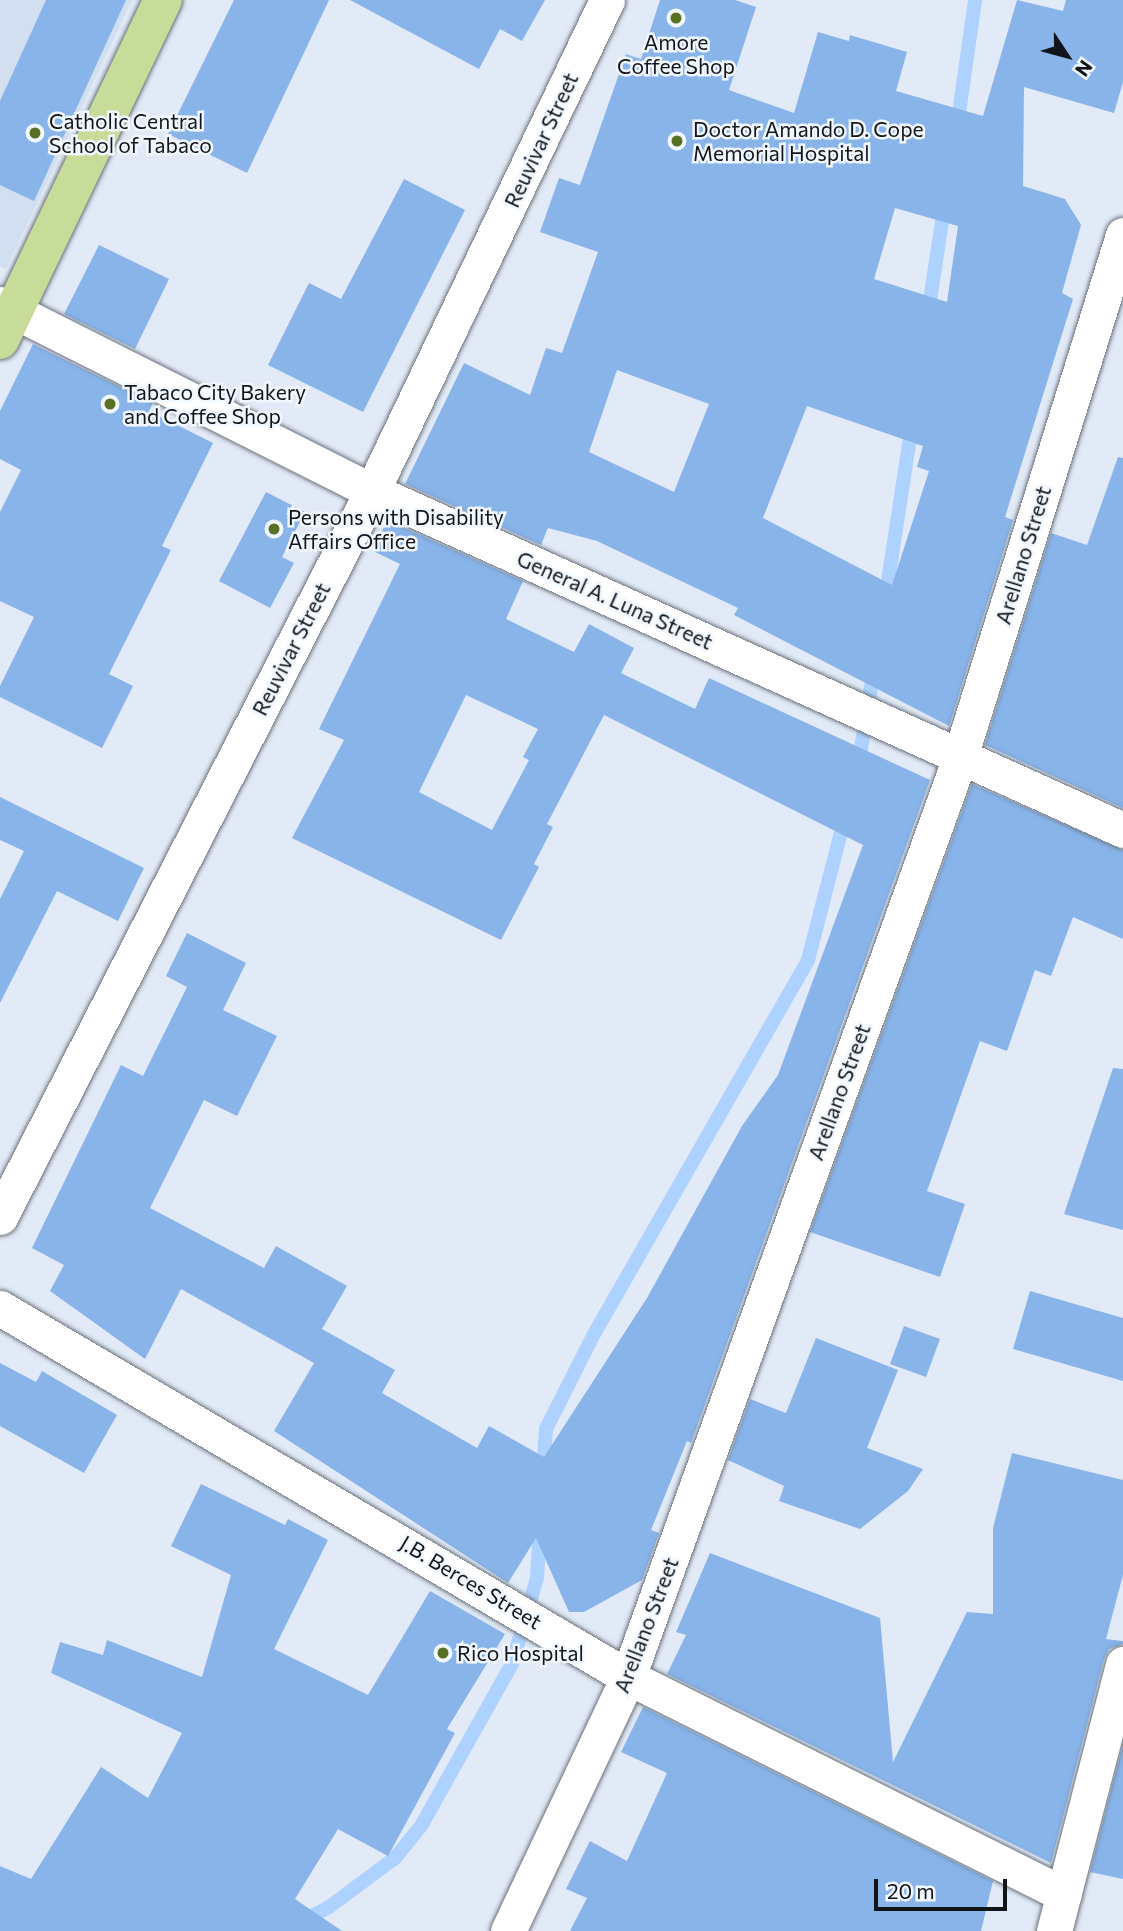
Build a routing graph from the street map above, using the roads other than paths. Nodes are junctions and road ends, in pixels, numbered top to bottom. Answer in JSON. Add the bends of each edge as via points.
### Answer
{"nodes":[{"id":1,"x":163,"y":0,"type":"edge"},
{"id":2,"x":607,"y":0,"type":"edge"},
{"id":3,"x":1123,"y":235,"type":"edge"},
{"id":4,"x":5,"y":318,"type":"edge"},
{"id":5,"x":372,"y":491,"type":"junction"},
{"id":6,"x":959,"y":760,"type":"junction"},
{"id":7,"x":1123,"y":830,"type":"edge"},
{"id":8,"x":0,"y":1217,"type":"edge"},
{"id":9,"x":0,"y":1307,"type":"edge"},
{"id":10,"x":1123,"y":1664,"type":"edge"},
{"id":11,"x":628,"y":1677,"type":"junction"},
{"id":12,"x":1112,"y":1753,"type":"edge"},
{"id":13,"x":1064,"y":1894,"type":"junction"},
{"id":14,"x":509,"y":1931,"type":"edge"},
{"id":15,"x":1054,"y":1931,"type":"edge"}],
"edges":[{"from":1,"to":4,"type":"main road"},
{"from":2,"to":5,"type":"street","name":"Reuvivar Street"},
{"from":3,"to":6,"type":"street","name":"Arellano Street"},
{"from":4,"to":5,"type":"street","name":"General A. Luna Street"},
{"from":5,"to":6,"type":"street","name":"General A. Luna Street"},
{"from":5,"to":8,"type":"street","name":"Reuvivar Street"},
{"from":6,"to":7,"type":"street","name":"General A. Luna Street"},
{"from":6,"to":11,"type":"street","name":"Arellano Street"},
{"from":9,"to":11,"type":"street","name":"J.B. Berces Street"},
{"from":10,"to":12,"type":"street"},
{"from":11,"to":13,"type":"street","name":"J.B. Berces Street"},
{"from":11,"to":14,"type":"street","name":"Arellano Street"},
{"from":12,"to":13,"type":"street"},
{"from":13,"to":15,"type":"street"}]}
